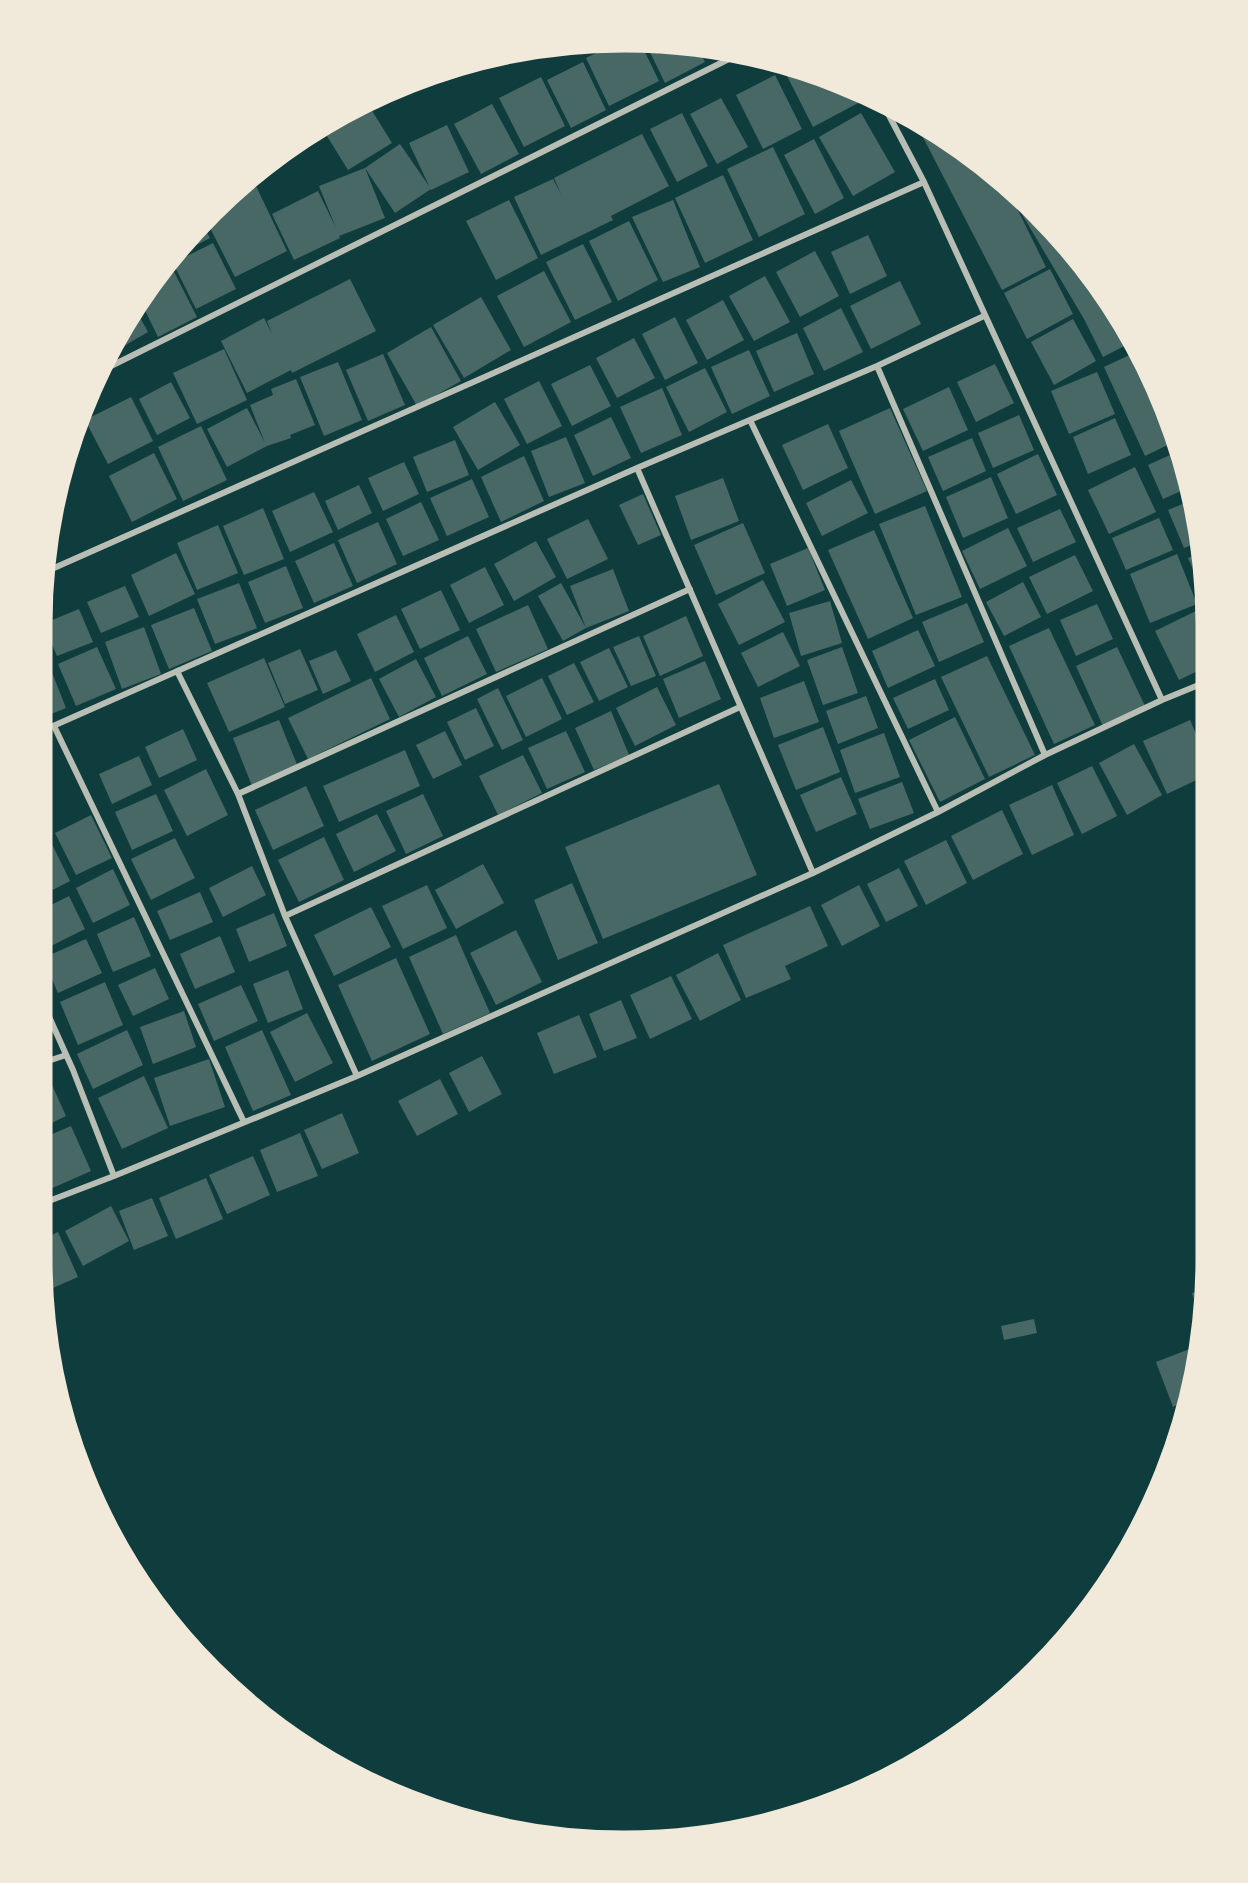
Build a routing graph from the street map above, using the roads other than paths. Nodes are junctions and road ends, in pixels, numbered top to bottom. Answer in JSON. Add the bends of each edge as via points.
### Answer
{"nodes":[{"id":1,"x":726,"y":60,"type":"edge"},
{"id":2,"x":890,"y":117,"type":"edge"},
{"id":3,"x":924,"y":182,"type":"junction"},
{"id":4,"x":984,"y":316,"type":"junction"},
{"id":5,"x":113,"y":365,"type":"edge"},
{"id":6,"x":877,"y":366,"type":"junction"},
{"id":7,"x":750,"y":420,"type":"junction"},
{"id":8,"x":637,"y":468,"type":"junction"},
{"id":9,"x":54,"y":568,"type":"edge"},
{"id":10,"x":690,"y":589,"type":"junction"},
{"id":11,"x":177,"y":672,"type":"junction"},
{"id":12,"x":1197,"y":686,"type":"edge"},
{"id":13,"x":1162,"y":700,"type":"junction"},
{"id":14,"x":740,"y":707,"type":"junction"},
{"id":15,"x":54,"y":726,"type":"junction"},
{"id":16,"x":51,"y":727,"type":"edge"},
{"id":17,"x":1045,"y":755,"type":"junction"},
{"id":18,"x":238,"y":794,"type":"junction"},
{"id":19,"x":938,"y":812,"type":"junction"},
{"id":20,"x":813,"y":873,"type":"junction"},
{"id":21,"x":285,"y":916,"type":"junction"},
{"id":22,"x":51,"y":1021,"type":"edge"},
{"id":23,"x":66,"y":1055,"type":"junction"},
{"id":24,"x":51,"y":1061,"type":"edge"},
{"id":25,"x":357,"y":1076,"type":"junction"},
{"id":26,"x":244,"y":1122,"type":"junction"},
{"id":27,"x":114,"y":1176,"type":"junction"},
{"id":28,"x":51,"y":1200,"type":"edge"}],
"edges":[{"from":1,"to":5,"type":"street"},
{"from":2,"to":3,"type":"street"},
{"from":3,"to":4,"type":"street"},
{"from":3,"to":9,"type":"street"},
{"from":4,"to":6,"type":"street"},
{"from":4,"to":13,"type":"street"},
{"from":6,"to":7,"type":"street"},
{"from":6,"to":17,"type":"street"},
{"from":7,"to":8,"type":"street"},
{"from":7,"to":19,"type":"street"},
{"from":8,"to":10,"type":"street"},
{"from":8,"to":11,"type":"street"},
{"from":10,"to":14,"type":"street"},
{"from":10,"to":18,"type":"street"},
{"from":11,"to":15,"type":"street"},
{"from":11,"to":18,"type":"street"},
{"from":12,"to":13,"type":"street"},
{"from":13,"to":17,"type":"street"},
{"from":14,"to":20,"type":"street"},
{"from":14,"to":21,"type":"street"},
{"from":15,"to":16,"type":"street"},
{"from":15,"to":26,"type":"street"},
{"from":17,"to":19,"type":"street"},
{"from":18,"to":21,"type":"street"},
{"from":19,"to":20,"type":"street"},
{"from":20,"to":25,"type":"street"},
{"from":21,"to":25,"type":"street"},
{"from":22,"to":23,"type":"street"},
{"from":23,"to":24,"type":"street"},
{"from":23,"to":27,"type":"street"},
{"from":25,"to":26,"type":"street"},
{"from":26,"to":27,"type":"street"},
{"from":27,"to":28,"type":"street"}]}
